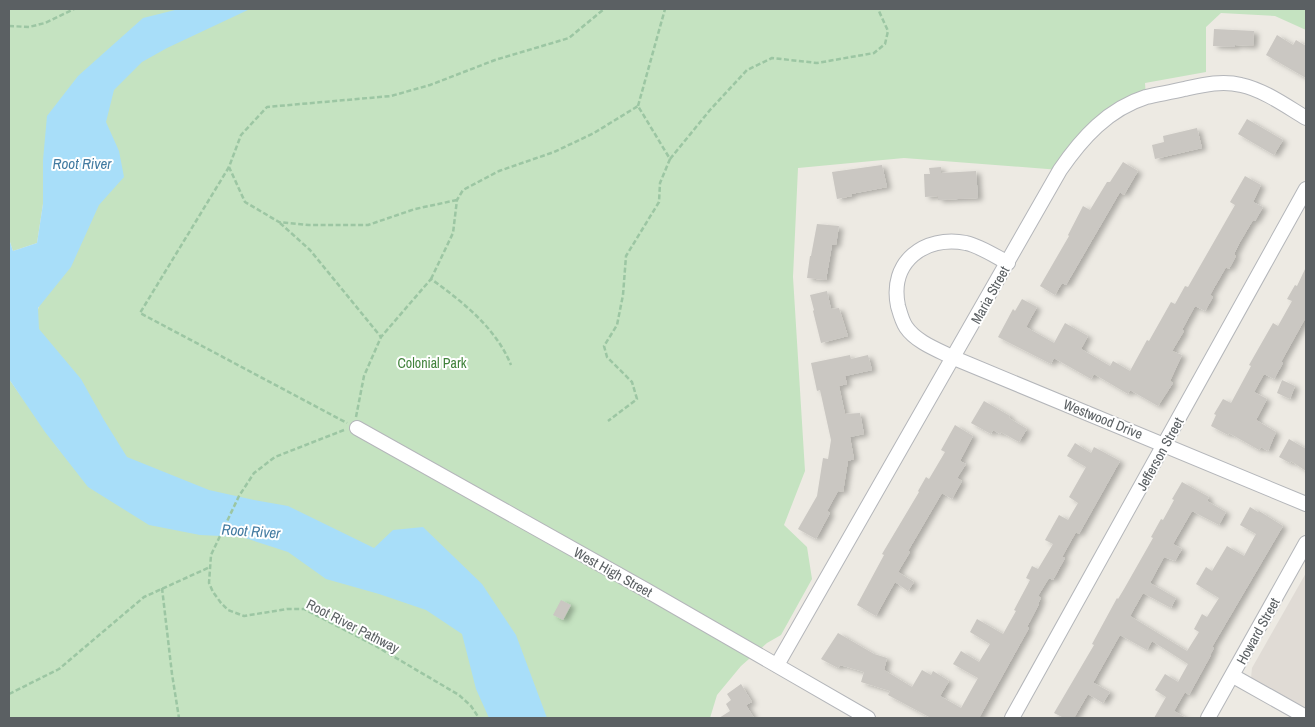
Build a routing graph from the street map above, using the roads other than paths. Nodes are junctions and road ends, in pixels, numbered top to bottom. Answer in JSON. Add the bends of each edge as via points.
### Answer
{"nodes":[{"id":1,"x":1306,"y":118,"type":"edge"},
{"id":2,"x":1306,"y":188,"type":"edge"},
{"id":3,"x":1008,"y":263,"type":"junction"},
{"id":4,"x":954,"y":358,"type":"junction"},
{"id":5,"x":357,"y":428,"type":"road end"},
{"id":6,"x":1165,"y":445,"type":"junction"},
{"id":7,"x":1306,"y":504,"type":"edge"},
{"id":8,"x":1306,"y":543,"type":"edge"},
{"id":9,"x":777,"y":665,"type":"junction"},
{"id":10,"x":1233,"y":676,"type":"junction"},
{"id":11,"x":1306,"y":717,"type":"edge"},
{"id":12,"x":868,"y":718,"type":"edge"},
{"id":13,"x":1012,"y":718,"type":"edge"},
{"id":14,"x":1208,"y":718,"type":"edge"}],
"edges":[{"from":1,"to":3,"type":"street","name":"Maria Street","via":[[1259,91],[1241,84],[1226,83],[1146,98],[1125,107],[1106,118],[1074,150]]},
{"from":2,"to":6,"type":"street","name":"Jefferson Street"},
{"from":3,"to":4,"type":"street","name":"Maria Street"},
{"from":3,"to":4,"type":"street","name":"Westwood Drive","via":[[966,243],[951,243],[925,246],[900,270],[896,291],[900,316],[907,328],[926,344]]},
{"from":4,"to":6,"type":"street","name":"Westwood Drive"},
{"from":4,"to":9,"type":"street","name":"Maria Street"},
{"from":5,"to":9,"type":"street","name":"West High Street"},
{"from":6,"to":7,"type":"street","name":"Westwood Drive"},
{"from":6,"to":13,"type":"street","name":"Jefferson Street"},
{"from":8,"to":10,"type":"street","name":"Howard Street"},
{"from":9,"to":12,"type":"street","name":"West High Street"},
{"from":10,"to":11,"type":"street"},
{"from":10,"to":14,"type":"street","name":"Howard Street"}]}
